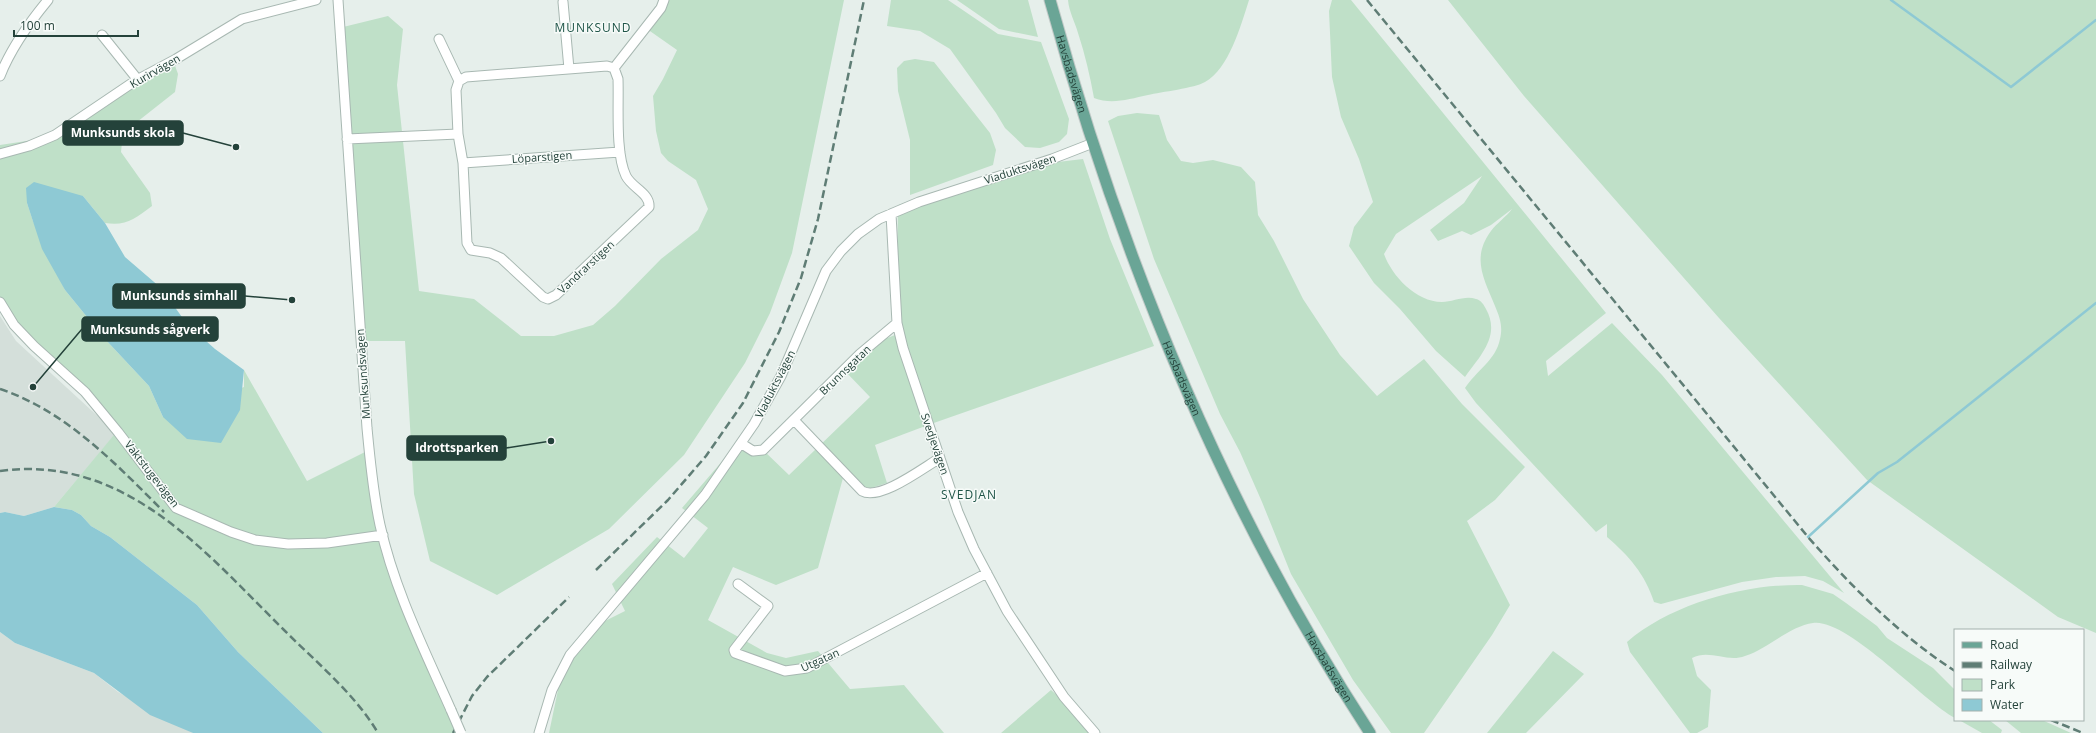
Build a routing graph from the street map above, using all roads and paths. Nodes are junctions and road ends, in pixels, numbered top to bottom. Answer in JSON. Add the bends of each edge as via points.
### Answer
{"nodes":[{"id":1,"x":48,"y":0,"type":"edge"},
{"id":2,"x":316,"y":0,"type":"edge"},
{"id":3,"x":338,"y":0,"type":"edge"},
{"id":4,"x":1050,"y":0,"type":"edge"},
{"id":5,"x":563,"y":2,"type":"dead end"},
{"id":6,"x":663,"y":2,"type":"edge"},
{"id":7,"x":102,"y":35,"type":"dead end"},
{"id":8,"x":439,"y":39,"type":"dead end"},
{"id":9,"x":614,"y":68,"type":"junction"},
{"id":10,"x":569,"y":69,"type":"junction"},
{"id":11,"x":0,"y":76,"type":"edge"},
{"id":12,"x":138,"y":80,"type":"junction"},
{"id":13,"x":459,"y":81,"type":"junction"},
{"id":14,"x":458,"y":134,"type":"junction"},
{"id":15,"x":347,"y":139,"type":"junction"},
{"id":16,"x":1093,"y":143,"type":"junction"},
{"id":17,"x":620,"y":152,"type":"junction"},
{"id":18,"x":0,"y":154,"type":"edge"},
{"id":19,"x":463,"y":163,"type":"junction"},
{"id":20,"x":890,"y":214,"type":"junction"},
{"id":21,"x":0,"y":302,"type":"edge"},
{"id":22,"x":898,"y":323,"type":"junction"},
{"id":23,"x":794,"y":420,"type":"junction"},
{"id":24,"x":742,"y":444,"type":"junction"},
{"id":25,"x":940,"y":458,"type":"junction"},
{"id":26,"x":383,"y":535,"type":"junction"},
{"id":27,"x":987,"y":573,"type":"junction"},
{"id":28,"x":738,"y":584,"type":"dead end"},
{"id":29,"x":461,"y":733,"type":"edge"},
{"id":30,"x":538,"y":733,"type":"edge"},
{"id":31,"x":1095,"y":733,"type":"edge"},
{"id":32,"x":1370,"y":733,"type":"edge"}],
"edges":[{"from":1,"to":11,"type":"street","via":[[6,60]]},
{"from":2,"to":12,"type":"street","name":"Kurirvägen","via":[[242,19]]},
{"from":3,"to":15,"type":"street","name":"Munksundsvägen"},
{"from":4,"to":16,"type":"main road","name":"Havsbadsvägen"},
{"from":5,"to":10,"type":"street"},
{"from":6,"to":9,"type":"street"},
{"from":7,"to":12,"type":"street"},
{"from":8,"to":13,"type":"street"},
{"from":9,"to":10,"type":"street","via":[[607,66]]},
{"from":9,"to":17,"type":"street","name":"Vandrarstigen","via":[[618,79]]},
{"from":10,"to":13,"type":"street","via":[[466,77]]},
{"from":12,"to":18,"type":"street","name":"Kurirvägen","via":[[55,135]]},
{"from":13,"to":14,"type":"street","name":"Vandrarstigen","via":[[456,90]]},
{"from":14,"to":15,"type":"street"},
{"from":14,"to":19,"type":"street","name":"Vandrarstigen"},
{"from":15,"to":26,"type":"street","name":"Munksundsvägen","via":[[367,428],[372,480]]},
{"from":16,"to":20,"type":"street","name":"Viaduktsvägen"},
{"from":16,"to":32,"type":"main road","name":"Havsbadsvägen","via":[[1146,294],[1229,484],[1292,603]]},
{"from":17,"to":19,"type":"street","name":"Löparstigen"},
{"from":17,"to":19,"type":"street","name":"Vandrarstigen","via":[[626,177],[645,196],[649,207],[556,295],[548,299],[538,294],[501,258],[471,250],[467,243]]},
{"from":20,"to":22,"type":"street","name":"Svedjevägen"},
{"from":20,"to":24,"type":"street","name":"Viaduktsvägen","via":[[858,234],[841,250],[826,271],[781,376]]},
{"from":21,"to":26,"type":"street","name":"Vaktstugevägen","via":[[14,325],[85,392],[176,508],[255,540],[288,544],[327,543]]},
{"from":22,"to":23,"type":"street","name":"Brunnsgatan","via":[[860,354]]},
{"from":22,"to":25,"type":"street","name":"Svedjevägen","via":[[903,348]]},
{"from":23,"to":24,"type":"street","name":"Brunnsgatan","via":[[763,450],[754,451]]},
{"from":23,"to":25,"type":"street","via":[[867,494],[875,494],[889,488]]},
{"from":24,"to":30,"type":"street","name":"Viaduktsvägen","via":[[700,501],[570,655],[552,690]]},
{"from":25,"to":27,"type":"street","name":"Svedjevägen","via":[[958,512]]},
{"from":26,"to":29,"type":"street","name":"Munksundsvägen","bridge":true,"via":[[405,605]]},
{"from":27,"to":28,"type":"street","name":"Utgatan","via":[[807,668],[794,670],[773,668],[735,652],[768,606]]},
{"from":27,"to":31,"type":"street","name":"Svedjevägen","via":[[1007,611],[1064,697]]}]}
